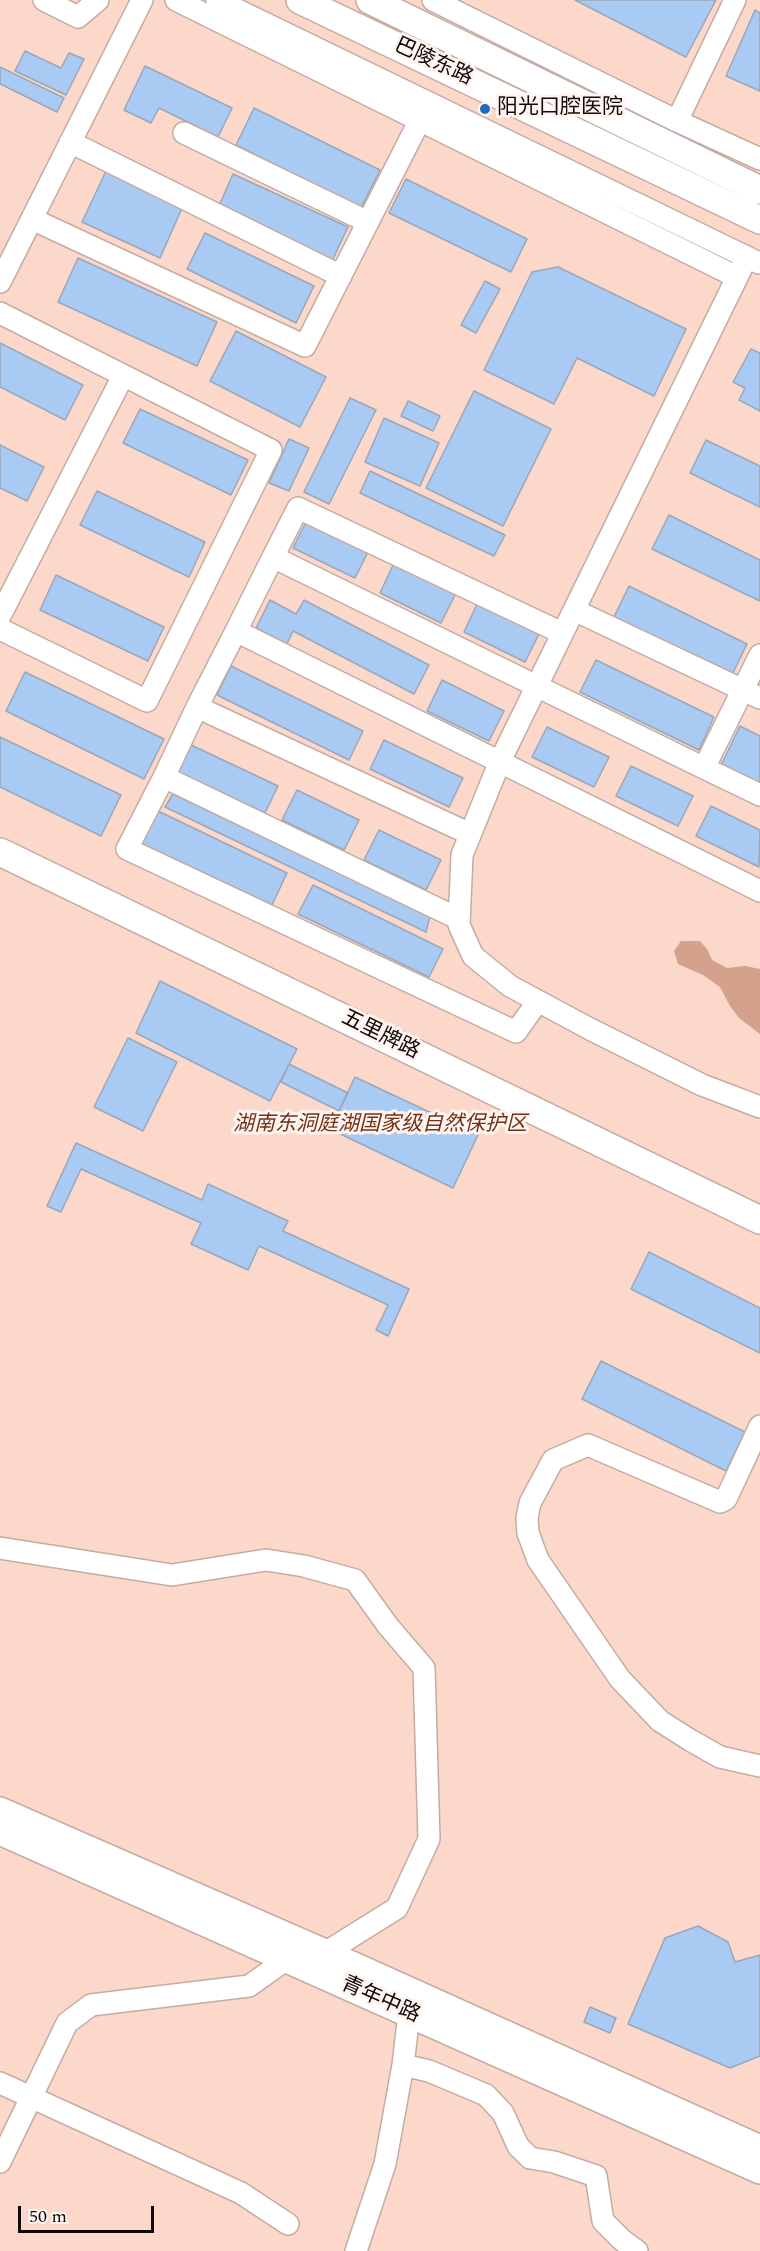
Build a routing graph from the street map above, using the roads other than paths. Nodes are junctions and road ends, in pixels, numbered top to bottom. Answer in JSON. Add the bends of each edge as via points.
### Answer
{"nodes":[{"id":1,"x":44,"y":0,"type":"edge"},
{"id":2,"x":98,"y":0,"type":"edge"},
{"id":3,"x":142,"y":0,"type":"edge"},
{"id":4,"x":176,"y":0,"type":"edge"},
{"id":5,"x":217,"y":0,"type":"edge"},
{"id":6,"x":300,"y":0,"type":"edge"},
{"id":7,"x":370,"y":0,"type":"edge"},
{"id":8,"x":433,"y":0,"type":"edge"},
{"id":9,"x":735,"y":0,"type":"edge"},
{"id":10,"x":425,"y":111,"type":"junction"},
{"id":11,"x":676,"y":121,"type":"junction"},
{"id":12,"x":184,"y":133,"type":"dead end"},
{"id":13,"x":70,"y":142,"type":"junction"},
{"id":14,"x":760,"y":159,"type":"edge"},
{"id":15,"x":760,"y":190,"type":"edge"},
{"id":16,"x":32,"y":219,"type":"junction"},
{"id":17,"x":760,"y":220,"type":"edge"},
{"id":18,"x":368,"y":222,"type":"junction"},
{"id":19,"x":754,"y":260,"type":"edge"},
{"id":20,"x":341,"y":276,"type":"junction"},
{"id":21,"x":737,"y":277,"type":"junction"},
{"id":22,"x":0,"y":282,"type":"edge"},
{"id":23,"x":0,"y":314,"type":"edge"},
{"id":24,"x":123,"y":376,"type":"junction"},
{"id":25,"x":273,"y":557,"type":"junction"},
{"id":26,"x":574,"y":610,"type":"junction"},
{"id":27,"x":0,"y":616,"type":"edge"},
{"id":28,"x":0,"y":629,"type":"edge"},
{"id":29,"x":236,"y":631,"type":"junction"},
{"id":30,"x":562,"y":633,"type":"junction"},
{"id":31,"x":760,"y":655,"type":"edge"},
{"id":32,"x":535,"y":686,"type":"junction"},
{"id":33,"x":751,"y":694,"type":"edge"},
{"id":34,"x":197,"y":707,"type":"junction"},
{"id":35,"x":500,"y":761,"type":"junction"},
{"id":36,"x":704,"y":768,"type":"junction"},
{"id":37,"x":164,"y":777,"type":"junction"},
{"id":38,"x":760,"y":795,"type":"edge"},
{"id":39,"x":470,"y":834,"type":"junction"},
{"id":40,"x":0,"y":852,"type":"edge"},
{"id":41,"x":0,"y":869,"type":"edge"},
{"id":42,"x":760,"y":891,"type":"edge"},
{"id":43,"x":459,"y":919,"type":"junction"},
{"id":44,"x":538,"y":1001,"type":"junction"},
{"id":45,"x":760,"y":1107,"type":"edge"},
{"id":46,"x":760,"y":1220,"type":"edge"},
{"id":47,"x":760,"y":1237,"type":"edge"},
{"id":48,"x":760,"y":1426,"type":"edge"},
{"id":49,"x":0,"y":1548,"type":"edge"},
{"id":50,"x":760,"y":1766,"type":"edge"},
{"id":51,"x":0,"y":1811,"type":"edge"},
{"id":52,"x":0,"y":1831,"type":"edge"},
{"id":53,"x":325,"y":1953,"type":"junction"},
{"id":54,"x":287,"y":1959,"type":"junction"},
{"id":55,"x":409,"y":2014,"type":"junction"},
{"id":56,"x":403,"y":2066,"type":"junction"},
{"id":57,"x":0,"y":2083,"type":"edge"},
{"id":58,"x":760,"y":2149,"type":"edge"},
{"id":59,"x":0,"y":2162,"type":"edge"},
{"id":60,"x":760,"y":2170,"type":"edge"},
{"id":61,"x":288,"y":2224,"type":"dead end"},
{"id":62,"x":356,"y":2251,"type":"edge"},
{"id":63,"x":637,"y":2251,"type":"edge"}],
"edges":[{"from":1,"to":2,"type":"street","via":[[78,17]]},
{"from":3,"to":13,"type":"street"},
{"from":4,"to":10,"type":"street"},
{"from":5,"to":10,"type":"street"},
{"from":6,"to":17,"type":"main road","name":"巴陵东路"},
{"from":7,"to":15,"type":"main road","name":"巴陵东路"},
{"from":8,"to":11,"type":"street"},
{"from":9,"to":11,"type":"street"},
{"from":10,"to":18,"type":"street"},
{"from":10,"to":19,"type":"street"},
{"from":10,"to":21,"type":"street"},
{"from":11,"to":14,"type":"street"},
{"from":12,"to":18,"type":"street"},
{"from":13,"to":16,"type":"street"},
{"from":13,"to":20,"type":"street"},
{"from":16,"to":20,"type":"street","via":[[305,346]]},
{"from":16,"to":22,"type":"street"},
{"from":18,"to":20,"type":"street"},
{"from":19,"to":21,"type":"street"},
{"from":21,"to":26,"type":"street"},
{"from":23,"to":24,"type":"street"},
{"from":24,"to":27,"type":"street"},
{"from":24,"to":28,"type":"street","via":[[271,450],[147,701]]},
{"from":25,"to":29,"type":"street"},
{"from":25,"to":30,"type":"street","via":[[298,508]]},
{"from":25,"to":32,"type":"street"},
{"from":26,"to":30,"type":"street"},
{"from":26,"to":33,"type":"street"},
{"from":29,"to":34,"type":"street"},
{"from":29,"to":35,"type":"street"},
{"from":30,"to":32,"type":"street"},
{"from":31,"to":33,"type":"street"},
{"from":32,"to":35,"type":"street"},
{"from":32,"to":36,"type":"street"},
{"from":33,"to":36,"type":"street"},
{"from":34,"to":37,"type":"street"},
{"from":34,"to":39,"type":"street"},
{"from":35,"to":39,"type":"street"},
{"from":35,"to":42,"type":"street"},
{"from":36,"to":38,"type":"street"},
{"from":37,"to":43,"type":"street"},
{"from":37,"to":44,"type":"street","via":[[128,849],[516,1032]]},
{"from":39,"to":43,"type":"street","via":[[462,855]]},
{"from":40,"to":46,"type":"main road","name":"五里牌路"},
{"from":41,"to":47,"type":"main road","name":"五里牌路"},
{"from":43,"to":44,"type":"street","via":[[473,956],[510,986]]},
{"from":44,"to":45,"type":"street","via":[[702,1085]]},
{"from":48,"to":50,"type":"street","via":[[726,1499],[720,1502],[588,1445],[553,1460],[530,1503],[527,1518],[538,1560],[620,1679],[660,1721],[690,1740],[720,1757]]},
{"from":49,"to":53,"type":"street","via":[[172,1575],[266,1560],[355,1580],[424,1668],[429,1839],[397,1908]]},
{"from":51,"to":53,"type":"main road"},
{"from":52,"to":54,"type":"main road","name":"青年中路"},
{"from":53,"to":58,"type":"main road"},
{"from":54,"to":55,"type":"main road","name":"青年中路"},
{"from":54,"to":59,"type":"street","via":[[249,1986],[91,2005],[67,2023]]},
{"from":55,"to":56,"type":"street"},
{"from":55,"to":60,"type":"main road","name":"青年中路"},
{"from":56,"to":62,"type":"street","via":[[385,2164]]},
{"from":56,"to":63,"type":"street","via":[[429,2071],[486,2095],[503,2114],[518,2146],[530,2158],[596,2175],[603,2221]]},
{"from":57,"to":61,"type":"street","via":[[241,2193]]}]}
